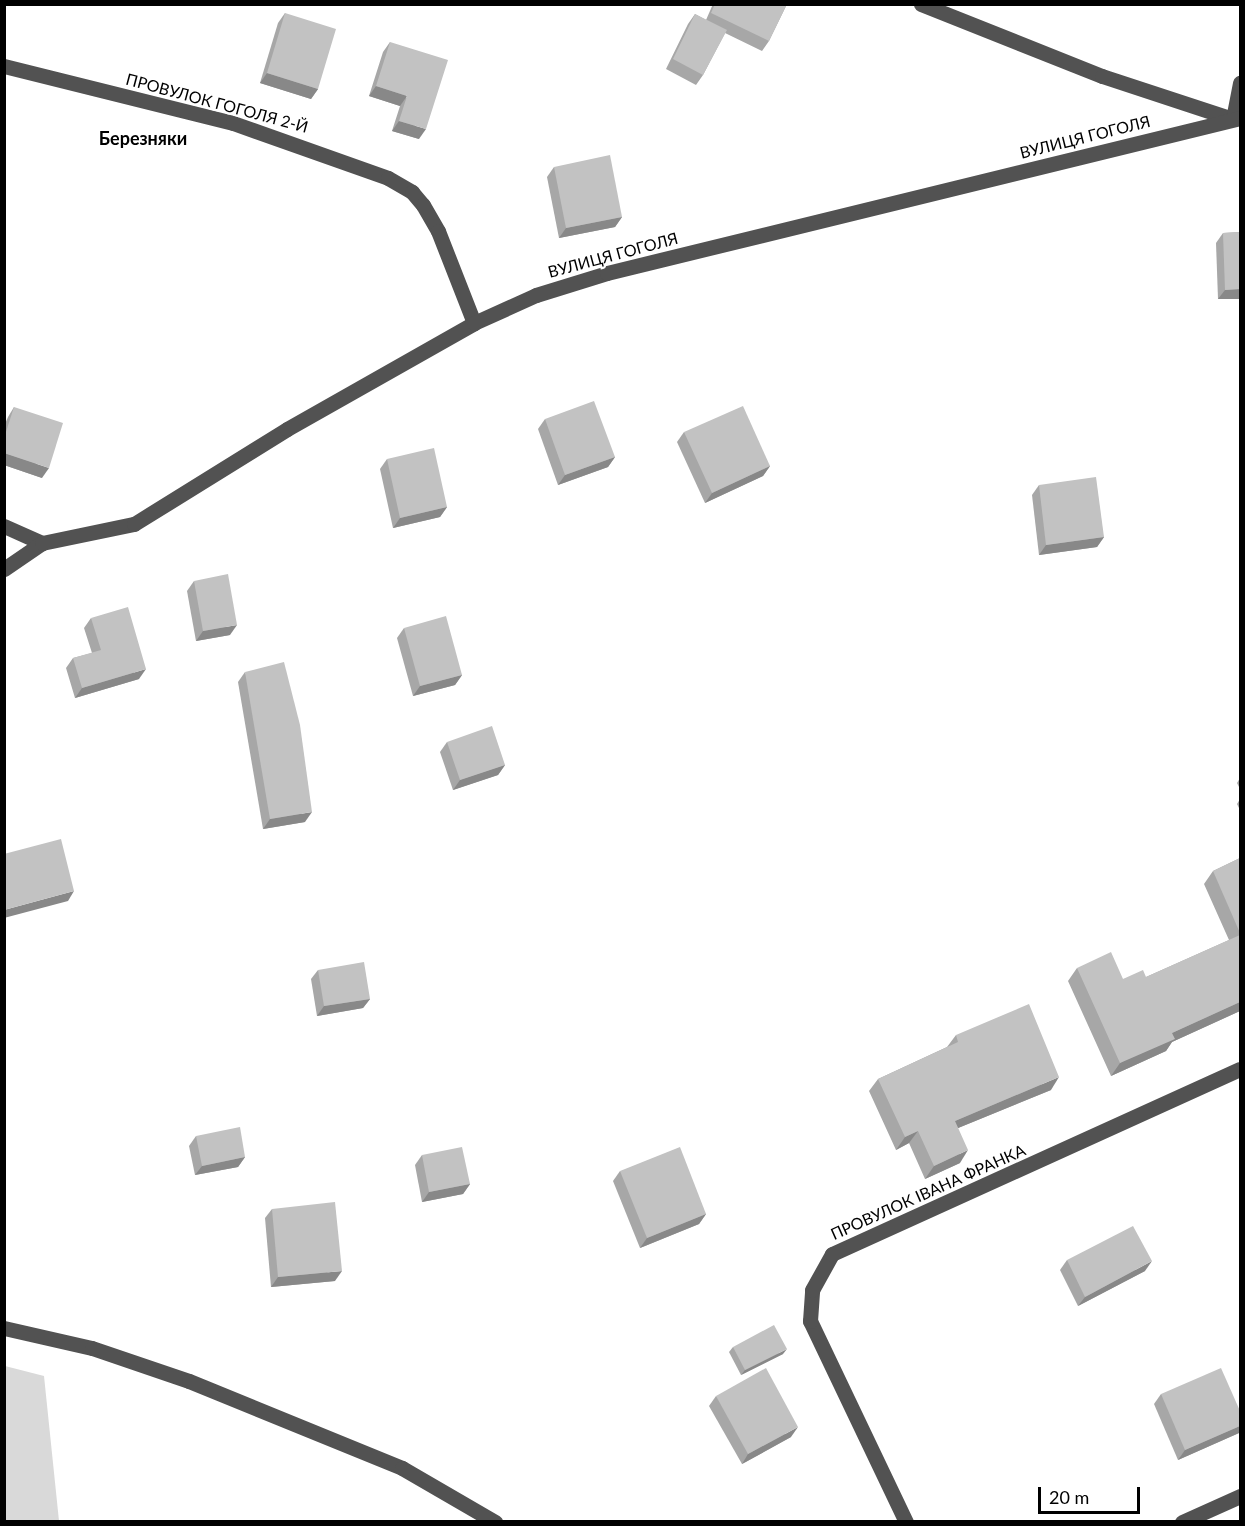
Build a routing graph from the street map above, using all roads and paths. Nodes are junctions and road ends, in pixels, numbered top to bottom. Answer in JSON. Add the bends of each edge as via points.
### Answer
{"nodes":[{"id":1,"x":921,"y":4,"type":"edge"},
{"id":2,"x":4,"y":66,"type":"edge"},
{"id":3,"x":1240,"y":83,"type":"edge"},
{"id":4,"x":1237,"y":119,"type":"edge"},
{"id":5,"x":474,"y":323,"type":"junction"},
{"id":6,"x":4,"y":526,"type":"edge"},
{"id":7,"x":42,"y":543,"type":"junction"},
{"id":8,"x":4,"y":569,"type":"edge"},
{"id":9,"x":1240,"y":1069,"type":"edge"},
{"id":10,"x":4,"y":1328,"type":"edge"},
{"id":11,"x":1240,"y":1496,"type":"edge"},
{"id":12,"x":495,"y":1521,"type":"edge"},
{"id":13,"x":906,"y":1521,"type":"edge"},
{"id":14,"x":1182,"y":1521,"type":"edge"}],
"edges":[{"from":1,"to":4,"type":"street","via":[[1102,76]]},
{"from":2,"to":5,"type":"street","name":"ПРОВУЛОК ГОГОЛЯ 2-Й","via":[[233,123],[388,178],[412,192],[423,205],[438,231]]},
{"from":3,"to":4,"type":"street"},
{"from":4,"to":5,"type":"street","name":"ВУЛИЦЯ ГОГОЛЯ","via":[[607,273],[536,295]]},
{"from":5,"to":7,"type":"street","name":"ВУЛИЦЯ ГОГОЛЯ","via":[[287,429],[134,524]]},
{"from":6,"to":7,"type":"street"},
{"from":7,"to":8,"type":"street","name":"ВУЛИЦЯ ГОГОЛЯ"},
{"from":9,"to":13,"type":"street","name":"ПРОВУЛОК ІВАНА ФРАНКА","via":[[832,1254],[812,1290],[810,1321]]},
{"from":10,"to":12,"type":"street","via":[[92,1348],[189,1381],[402,1468]]},
{"from":11,"to":14,"type":"street"}]}
